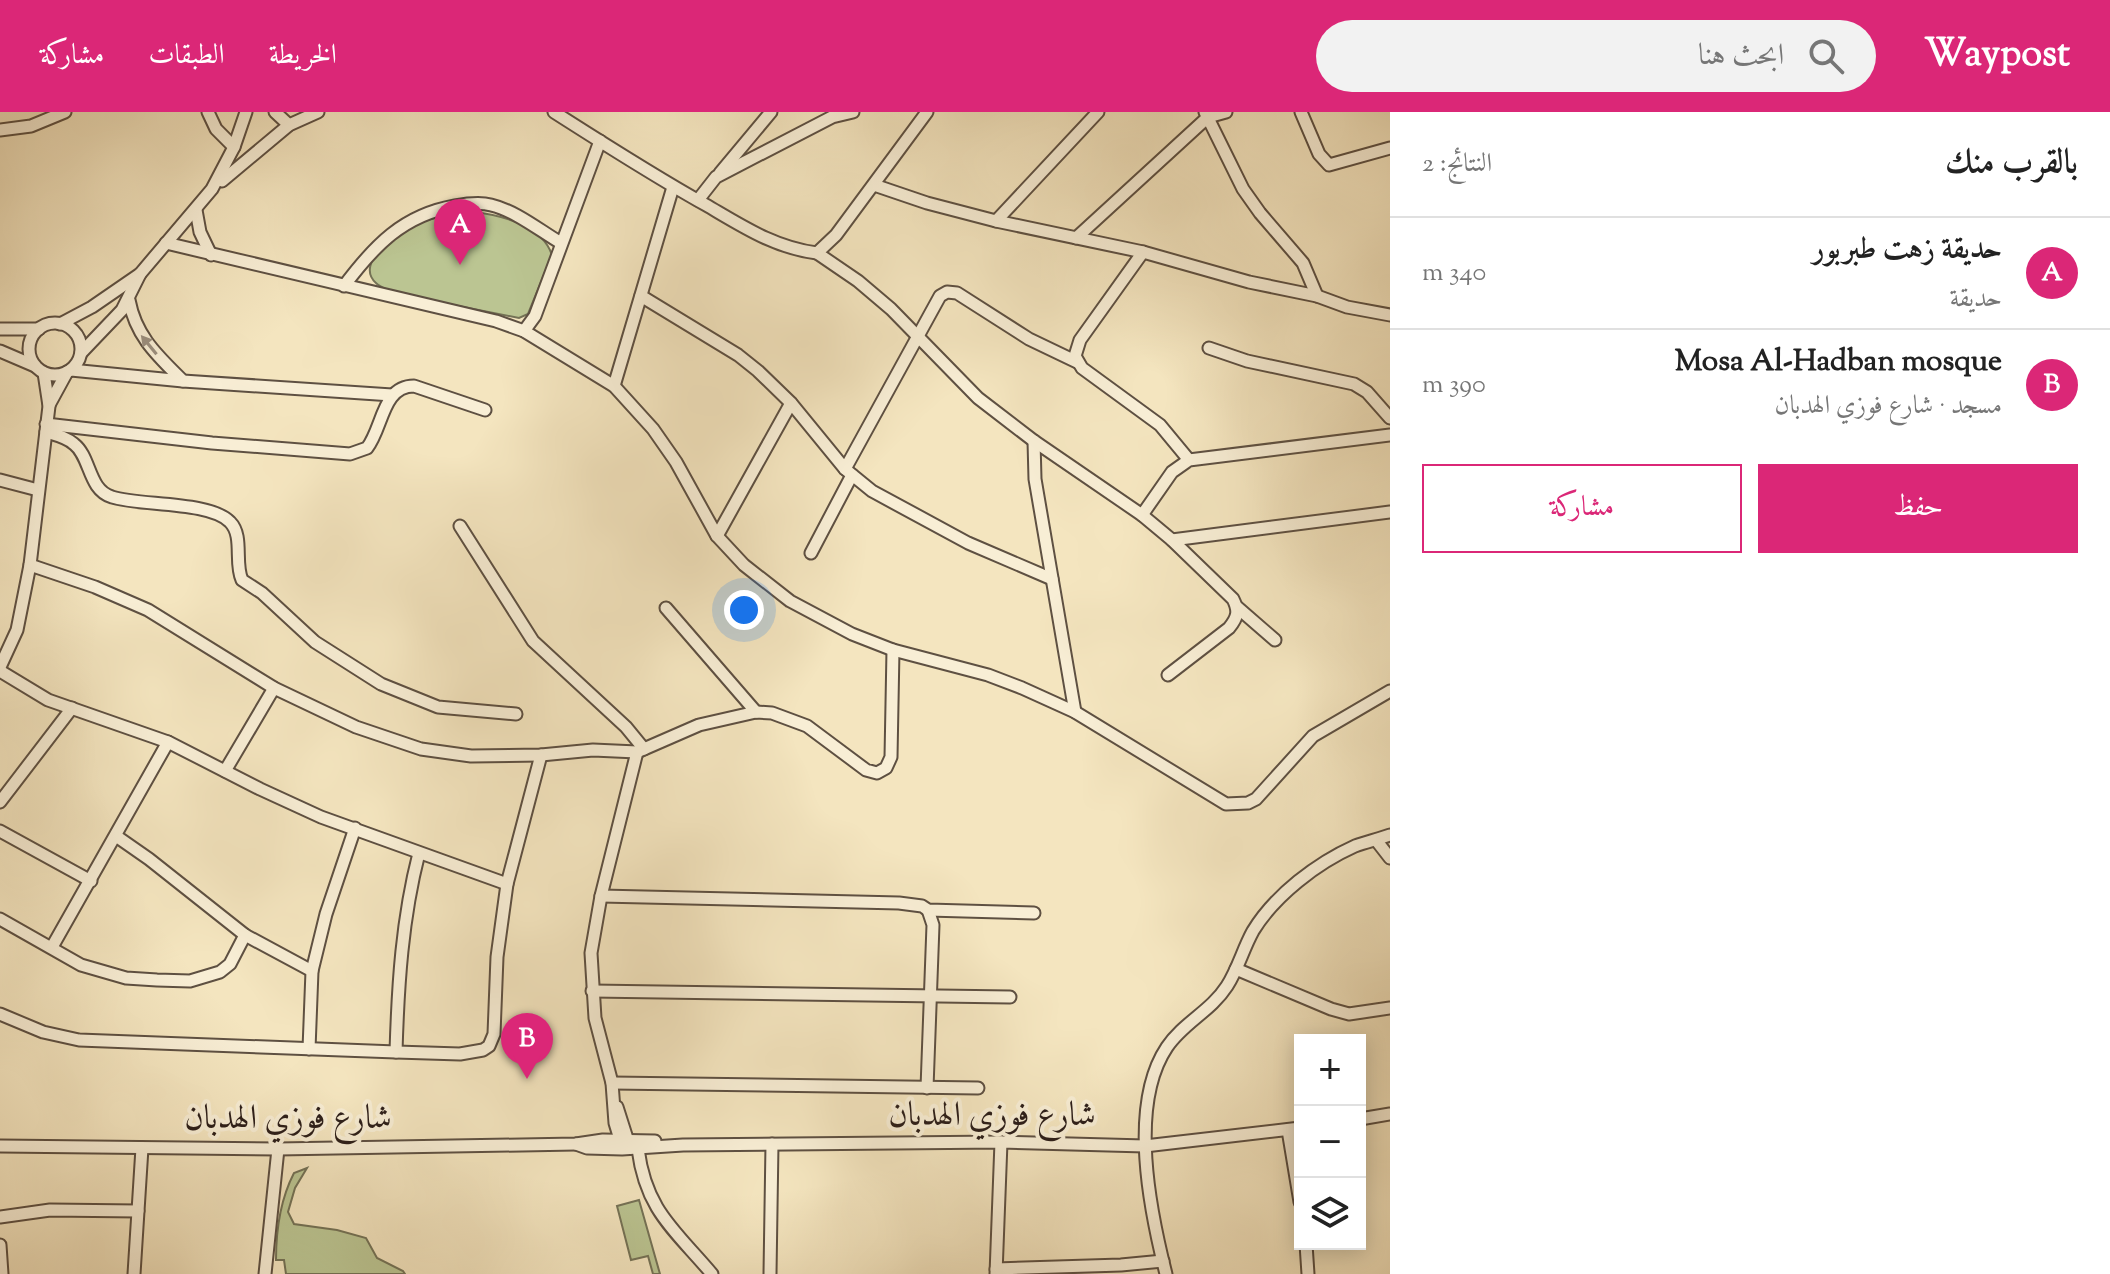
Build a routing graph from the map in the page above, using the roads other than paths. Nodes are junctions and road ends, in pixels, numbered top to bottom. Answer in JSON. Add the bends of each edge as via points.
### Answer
{"nodes":[{"id":1,"x":65,"y":112,"type":"edge"},
{"id":2,"x":208,"y":112,"type":"edge"},
{"id":3,"x":246,"y":112,"type":"edge"},
{"id":4,"x":275,"y":112,"type":"edge"},
{"id":5,"x":318,"y":112,"type":"edge"},
{"id":6,"x":554,"y":112,"type":"edge"},
{"id":7,"x":771,"y":112,"type":"edge"},
{"id":8,"x":853,"y":112,"type":"edge"},
{"id":9,"x":916,"y":112,"type":"edge"},
{"id":10,"x":926,"y":112,"type":"edge"},
{"id":11,"x":934,"y":112,"type":"edge"},
{"id":12,"x":1098,"y":112,"type":"edge"},
{"id":13,"x":1226,"y":112,"type":"edge"},
{"id":14,"x":1301,"y":112,"type":"edge"},
{"id":15,"x":829,"y":114,"type":"edge"},
{"id":16,"x":1206,"y":115,"type":"edge"},
{"id":17,"x":289,"y":125,"type":"junction"},
{"id":18,"x":0,"y":130,"type":"edge"},
{"id":19,"x":600,"y":141,"type":"junction"},
{"id":20,"x":234,"y":147,"type":"junction"},
{"id":21,"x":1390,"y":148,"type":"edge"},
{"id":22,"x":716,"y":177,"type":"junction"},
{"id":23,"x":874,"y":185,"type":"junction"},
{"id":24,"x":673,"y":187,"type":"junction"},
{"id":25,"x":212,"y":189,"type":"junction"},
{"id":26,"x":698,"y":200,"type":"junction"},
{"id":27,"x":196,"y":210,"type":"junction"},
{"id":28,"x":996,"y":221,"type":"junction"},
{"id":29,"x":1076,"y":238,"type":"junction"},
{"id":30,"x":166,"y":243,"type":"junction"},
{"id":31,"x":561,"y":243,"type":"junction"},
{"id":32,"x":1143,"y":252,"type":"junction"},
{"id":33,"x":817,"y":253,"type":"junction"},
{"id":34,"x":211,"y":255,"type":"junction"},
{"id":35,"x":140,"y":274,"type":"junction"},
{"id":36,"x":344,"y":286,"type":"junction"},
{"id":37,"x":641,"y":296,"type":"junction"},
{"id":38,"x":1317,"y":296,"type":"junction"},
{"id":39,"x":129,"y":300,"type":"junction"},
{"id":40,"x":1390,"y":315,"type":"edge"},
{"id":41,"x":60,"y":324,"type":"junction"},
{"id":42,"x":0,"y":329,"type":"edge"},
{"id":43,"x":39,"y":329,"type":"junction"},
{"id":44,"x":524,"y":331,"type":"junction"},
{"id":45,"x":916,"y":337,"type":"junction"},
{"id":46,"x":1209,"y":348,"type":"dead end"},
{"id":47,"x":0,"y":351,"type":"edge"},
{"id":48,"x":81,"y":353,"type":"junction"},
{"id":49,"x":1077,"y":362,"type":"junction"},
{"id":50,"x":40,"y":370,"type":"junction"},
{"id":51,"x":69,"y":371,"type":"junction"},
{"id":52,"x":183,"y":381,"type":"junction"},
{"id":53,"x":614,"y":386,"type":"junction"},
{"id":54,"x":392,"y":395,"type":"junction"},
{"id":55,"x":791,"y":403,"type":"junction"},
{"id":56,"x":49,"y":406,"type":"junction"},
{"id":57,"x":485,"y":410,"type":"dead end"},
{"id":58,"x":1390,"y":418,"type":"edge"},
{"id":59,"x":46,"y":428,"type":"junction"},
{"id":60,"x":1390,"y":435,"type":"edge"},
{"id":61,"x":1034,"y":441,"type":"junction"},
{"id":62,"x":1189,"y":460,"type":"junction"},
{"id":63,"x":849,"y":472,"type":"junction"},
{"id":64,"x":0,"y":480,"type":"edge"},
{"id":65,"x":38,"y":490,"type":"junction"},
{"id":66,"x":1390,"y":512,"type":"edge"},
{"id":67,"x":1142,"y":515,"type":"junction"},
{"id":68,"x":460,"y":526,"type":"dead end"},
{"id":69,"x":717,"y":536,"type":"junction"},
{"id":70,"x":1172,"y":540,"type":"junction"},
{"id":71,"x":811,"y":553,"type":"dead end"},
{"id":72,"x":30,"y":565,"type":"junction"},
{"id":73,"x":1052,"y":579,"type":"junction"},
{"id":74,"x":1237,"y":607,"type":"junction"},
{"id":75,"x":666,"y":608,"type":"dead end"},
{"id":76,"x":1275,"y":640,"type":"dead end"},
{"id":77,"x":893,"y":650,"type":"junction"},
{"id":78,"x":0,"y":669,"type":"edge"},
{"id":79,"x":1168,"y":675,"type":"dead end"},
{"id":80,"x":274,"y":688,"type":"junction"},
{"id":81,"x":1390,"y":691,"type":"edge"},
{"id":82,"x":72,"y":708,"type":"junction"},
{"id":83,"x":756,"y":712,"type":"junction"},
{"id":84,"x":1075,"y":712,"type":"junction"},
{"id":85,"x":516,"y":714,"type":"dead end"},
{"id":86,"x":168,"y":742,"type":"junction"},
{"id":87,"x":641,"y":750,"type":"junction"},
{"id":88,"x":541,"y":755,"type":"junction"},
{"id":89,"x":225,"y":771,"type":"junction"},
{"id":90,"x":0,"y":802,"type":"edge"},
{"id":91,"x":355,"y":828,"type":"junction"},
{"id":92,"x":0,"y":831,"type":"edge"},
{"id":93,"x":1390,"y":835,"type":"edge"},
{"id":94,"x":116,"y":836,"type":"junction"},
{"id":95,"x":1376,"y":840,"type":"junction"},
{"id":96,"x":419,"y":853,"type":"junction"},
{"id":97,"x":1390,"y":858,"type":"edge"},
{"id":98,"x":91,"y":881,"type":"junction"},
{"id":99,"x":507,"y":884,"type":"junction"},
{"id":100,"x":601,"y":896,"type":"junction"},
{"id":101,"x":928,"y":910,"type":"junction"},
{"id":102,"x":1034,"y":913,"type":"dead end"},
{"id":103,"x":0,"y":919,"type":"edge"},
{"id":104,"x":245,"y":935,"type":"junction"},
{"id":105,"x":52,"y":947,"type":"junction"},
{"id":106,"x":1236,"y":969,"type":"junction"},
{"id":107,"x":312,"y":971,"type":"junction"},
{"id":108,"x":592,"y":991,"type":"junction"},
{"id":109,"x":929,"y":996,"type":"junction"},
{"id":110,"x":1010,"y":997,"type":"dead end"},
{"id":111,"x":1390,"y":1009,"type":"edge"},
{"id":112,"x":0,"y":1014,"type":"edge"},
{"id":113,"x":309,"y":1049,"type":"junction"},
{"id":114,"x":396,"y":1052,"type":"junction"},
{"id":115,"x":612,"y":1083,"type":"junction"},
{"id":116,"x":927,"y":1088,"type":"junction"},
{"id":117,"x":978,"y":1088,"type":"dead end"},
{"id":118,"x":615,"y":1103,"type":"junction"},
{"id":119,"x":1390,"y":1114,"type":"edge"},
{"id":120,"x":1366,"y":1118,"type":"edge"},
{"id":121,"x":615,"y":1123,"type":"junction"},
{"id":122,"x":1294,"y":1129,"type":"edge"},
{"id":123,"x":603,"y":1140,"type":"junction"},
{"id":124,"x":1001,"y":1142,"type":"junction"},
{"id":125,"x":576,"y":1144,"type":"junction"},
{"id":126,"x":772,"y":1144,"type":"junction"},
{"id":127,"x":0,"y":1146,"type":"edge"},
{"id":128,"x":628,"y":1146,"type":"junction"},
{"id":129,"x":1145,"y":1146,"type":"junction"},
{"id":130,"x":142,"y":1148,"type":"junction"},
{"id":131,"x":278,"y":1149,"type":"junction"},
{"id":132,"x":138,"y":1211,"type":"junction"},
{"id":133,"x":0,"y":1217,"type":"edge"},
{"id":134,"x":0,"y":1245,"type":"edge"},
{"id":135,"x":1306,"y":1250,"type":"edge"},
{"id":136,"x":1163,"y":1261,"type":"junction"},
{"id":137,"x":996,"y":1271,"type":"edge"},
{"id":138,"x":2,"y":1274,"type":"edge"},
{"id":139,"x":134,"y":1274,"type":"edge"},
{"id":140,"x":265,"y":1274,"type":"edge"},
{"id":141,"x":712,"y":1274,"type":"edge"},
{"id":142,"x":770,"y":1274,"type":"edge"},
{"id":143,"x":1166,"y":1274,"type":"edge"},
{"id":144,"x":1308,"y":1274,"type":"edge"}],
"edges":[{"from":1,"to":18,"type":"street","via":[[31,126]]},
{"from":2,"to":20,"type":"street"},
{"from":3,"to":20,"type":"street"},
{"from":4,"to":17,"type":"street"},
{"from":5,"to":17,"type":"street"},
{"from":6,"to":19,"type":"street"},
{"from":7,"to":22,"type":"street"},
{"from":8,"to":15,"type":"street"},
{"from":9,"to":10,"type":"street"},
{"from":10,"to":11,"type":"street"},
{"from":10,"to":23,"type":"street"},
{"from":12,"to":28,"type":"street"},
{"from":13,"to":16,"type":"street"},
{"from":14,"to":21,"type":"street","via":[[1329,165]]},
{"from":15,"to":22,"type":"street"},
{"from":16,"to":29,"type":"street"},
{"from":16,"to":38,"type":"street","via":[[1243,189],[1303,263]]},
{"from":17,"to":25,"type":"street"},
{"from":19,"to":24,"type":"street"},
{"from":19,"to":31,"type":"street"},
{"from":20,"to":25,"type":"street"},
{"from":22,"to":26,"type":"street"},
{"from":23,"to":28,"type":"street"},
{"from":23,"to":33,"type":"street"},
{"from":24,"to":26,"type":"street"},
{"from":24,"to":37,"type":"street"},
{"from":25,"to":27,"type":"street"},
{"from":26,"to":33,"type":"street","via":[[783,247]]},
{"from":27,"to":30,"type":"street"},
{"from":27,"to":34,"type":"street"},
{"from":28,"to":29,"type":"street"},
{"from":29,"to":32,"type":"street"},
{"from":30,"to":34,"type":"street"},
{"from":30,"to":35,"type":"street"},
{"from":31,"to":36,"type":"street","via":[[491,205],[439,208],[388,234]]},
{"from":31,"to":44,"type":"street","via":[[535,316]]},
{"from":32,"to":38,"type":"street"},
{"from":32,"to":49,"type":"street","via":[[1080,340]]},
{"from":33,"to":45,"type":"street","via":[[877,298]]},
{"from":34,"to":36,"type":"street"},
{"from":35,"to":39,"type":"street"},
{"from":35,"to":41,"type":"street"},
{"from":36,"to":44,"type":"street"},
{"from":37,"to":53,"type":"street"},
{"from":37,"to":55,"type":"street","via":[[738,355]]},
{"from":38,"to":40,"type":"street"},
{"from":39,"to":48,"type":"street"},
{"from":52,"to":39,"type":"street","one_way":true,"via":[[143,339]]},
{"from":41,"to":43,"type":"street"},
{"from":41,"to":48,"type":"street","via":[[74,332]]},
{"from":42,"to":43,"type":"street"},
{"from":43,"to":50,"type":"street","via":[[29,346]]},
{"from":44,"to":53,"type":"street"},
{"from":45,"to":49,"type":"street","via":[[940,296],[957,293]]},
{"from":45,"to":61,"type":"street","via":[[978,398]]},
{"from":45,"to":63,"type":"street"},
{"from":46,"to":58,"type":"street","via":[[1354,384]]},
{"from":47,"to":50,"type":"street"},
{"from":48,"to":51,"type":"street"},
{"from":49,"to":62,"type":"street","via":[[1160,425]]},
{"from":50,"to":51,"type":"street","via":[[56,375]]},
{"from":50,"to":56,"type":"street"},
{"from":51,"to":52,"type":"street"},
{"from":51,"to":56,"type":"street"},
{"from":52,"to":54,"type":"street"},
{"from":53,"to":69,"type":"street","via":[[661,440]]},
{"from":54,"to":57,"type":"street","via":[[414,386]]},
{"from":54,"to":59,"type":"street","via":[[372,442],[356,453]]},
{"from":55,"to":63,"type":"street"},
{"from":55,"to":69,"type":"street"},
{"from":56,"to":59,"type":"street"},
{"from":59,"to":65,"type":"street"},
{"from":59,"to":85,"type":"street","via":[[75,444],[100,490],[111,497],[227,519],[236,530],[242,580],[362,674],[438,707]]},
{"from":60,"to":62,"type":"street"},
{"from":61,"to":67,"type":"street"},
{"from":61,"to":73,"type":"street"},
{"from":62,"to":67,"type":"street","via":[[1172,472]]},
{"from":63,"to":71,"type":"street"},
{"from":63,"to":73,"type":"street","via":[[884,498],[968,543]]},
{"from":64,"to":65,"type":"street"},
{"from":65,"to":72,"type":"street"},
{"from":66,"to":70,"type":"street"},
{"from":67,"to":70,"type":"street"},
{"from":68,"to":87,"type":"street","via":[[533,641],[626,727]]},
{"from":69,"to":77,"type":"street","via":[[790,601]]},
{"from":70,"to":74,"type":"street"},
{"from":72,"to":78,"type":"street","via":[[17,630]]},
{"from":72,"to":80,"type":"street","via":[[148,610]]},
{"from":73,"to":84,"type":"street"},
{"from":74,"to":76,"type":"street"},
{"from":74,"to":79,"type":"street","via":[[1229,628]]},
{"from":75,"to":83,"type":"street"},
{"from":77,"to":83,"type":"street","via":[[891,757],[877,773],[807,726]]},
{"from":77,"to":84,"type":"street","via":[[1004,680]]},
{"from":78,"to":82,"type":"street","via":[[36,694]]},
{"from":80,"to":88,"type":"street","via":[[356,727],[421,749],[471,756]]},
{"from":80,"to":89,"type":"street"},
{"from":81,"to":84,"type":"street","via":[[1313,736],[1256,799],[1236,805],[1216,800]]},
{"from":82,"to":86,"type":"street"},
{"from":82,"to":90,"type":"street"},
{"from":83,"to":87,"type":"street","via":[[699,725]]},
{"from":86,"to":89,"type":"street"},
{"from":86,"to":94,"type":"street"},
{"from":87,"to":88,"type":"street"},
{"from":87,"to":100,"type":"street"},
{"from":88,"to":99,"type":"street"},
{"from":89,"to":91,"type":"street"},
{"from":91,"to":96,"type":"street"},
{"from":91,"to":107,"type":"street"},
{"from":92,"to":98,"type":"street"},
{"from":93,"to":95,"type":"street"},
{"from":94,"to":98,"type":"street"},
{"from":94,"to":104,"type":"street"},
{"from":95,"to":97,"type":"street"},
{"from":95,"to":106,"type":"street","via":[[1324,862],[1286,894],[1266,913]]},
{"from":96,"to":99,"type":"street"},
{"from":96,"to":114,"type":"street","via":[[403,930]]},
{"from":98,"to":105,"type":"street"},
{"from":99,"to":114,"type":"street","via":[[489,1046],[476,1053]]},
{"from":100,"to":101,"type":"street","via":[[899,903]]},
{"from":100,"to":108,"type":"street","via":[[591,953]]},
{"from":101,"to":102,"type":"street"},
{"from":101,"to":109,"type":"street","via":[[933,925]]},
{"from":103,"to":105,"type":"street"},
{"from":104,"to":105,"type":"street","via":[[230,964],[190,981],[102,973]]},
{"from":104,"to":107,"type":"street"},
{"from":106,"to":111,"type":"street","via":[[1349,1014]]},
{"from":106,"to":129,"type":"street","via":[[1221,995],[1178,1033],[1157,1065]]},
{"from":107,"to":113,"type":"street"},
{"from":108,"to":109,"type":"street"},
{"from":108,"to":115,"type":"street"},
{"from":109,"to":110,"type":"street"},
{"from":109,"to":116,"type":"street"},
{"from":112,"to":113,"type":"street","via":[[79,1040]]},
{"from":113,"to":114,"type":"street"},
{"from":115,"to":116,"type":"street"},
{"from":115,"to":118,"type":"street"},
{"from":116,"to":117,"type":"street"},
{"from":118,"to":121,"type":"street"},
{"from":118,"to":128,"type":"street"},
{"from":119,"to":120,"type":"street"},
{"from":121,"to":123,"type":"street"},
{"from":121,"to":128,"type":"street"},
{"from":122,"to":129,"type":"street","name":"شارع فوزي الهدبان"},
{"from":123,"to":125,"type":"street","name":"شارع فوزي الهدبان"},
{"from":123,"to":128,"type":"street","name":"شارع فوزي الهدبان"},
{"from":124,"to":126,"type":"street","name":"شارع فوزي الهدبان"},
{"from":124,"to":129,"type":"street","name":"شارع فوزي الهدبان"},
{"from":124,"to":137,"type":"street"},
{"from":125,"to":128,"type":"street","name":"شارع فوزي الهدبان"},
{"from":125,"to":131,"type":"street","name":"شارع فوزي الهدبان"},
{"from":126,"to":128,"type":"street","name":"شارع فوزي الهدبان","via":[[672,1141]]},
{"from":126,"to":142,"type":"street"},
{"from":127,"to":130,"type":"street","name":"شارع فوزي الهدبان"},
{"from":128,"to":141,"type":"street","via":[[659,1212]]},
{"from":129,"to":136,"type":"street"},
{"from":130,"to":131,"type":"street","name":"شارع فوزي الهدبان"},
{"from":130,"to":132,"type":"street"},
{"from":131,"to":140,"type":"street"},
{"from":132,"to":133,"type":"street","via":[[50,1210]]},
{"from":132,"to":139,"type":"street"},
{"from":134,"to":138,"type":"street"},
{"from":135,"to":144,"type":"street"},
{"from":136,"to":137,"type":"street"},
{"from":136,"to":143,"type":"street"}]}
